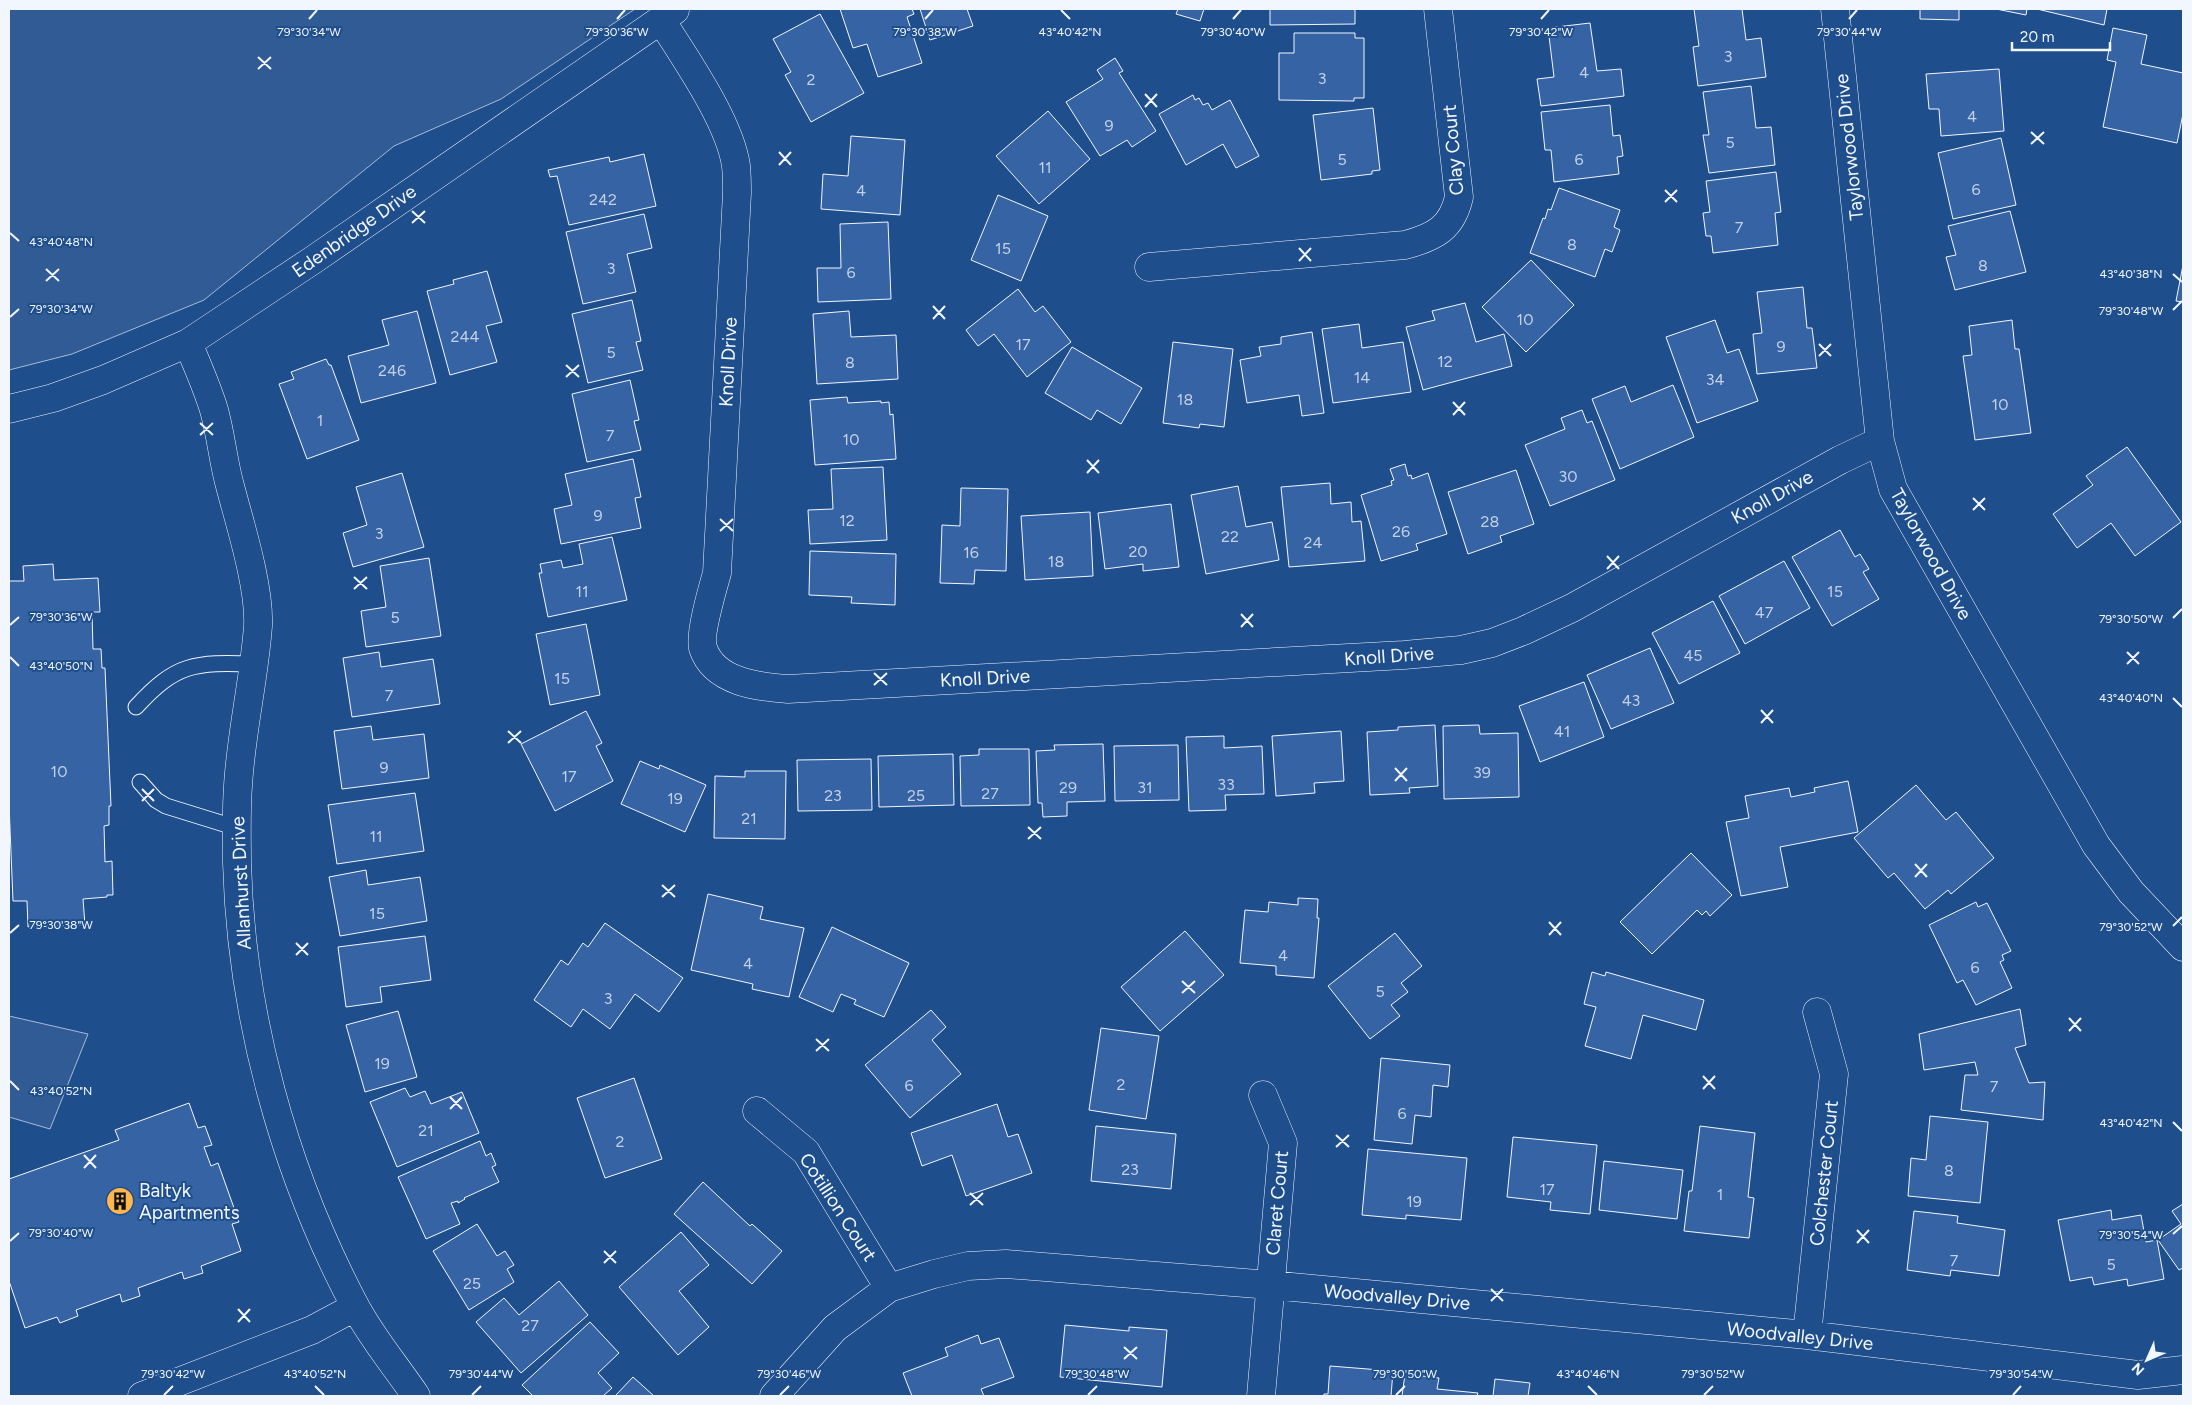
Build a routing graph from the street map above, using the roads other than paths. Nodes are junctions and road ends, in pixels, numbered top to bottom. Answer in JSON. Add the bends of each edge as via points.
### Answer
{"nodes":[{"id":1,"x":1438,"y":9,"type":"edge"},
{"id":2,"x":1835,"y":9,"type":"edge"},
{"id":3,"x":669,"y":14,"type":"edge"},
{"id":4,"x":1149,"y":267,"type":"dead end"},
{"id":5,"x":188,"y":342,"type":"junction"},
{"id":6,"x":9,"y":409,"type":"edge"},
{"id":7,"x":1880,"y":441,"type":"junction"},
{"id":8,"x":253,"y":664,"type":"junction"},
{"id":9,"x":136,"y":708,"type":"dead end"},
{"id":10,"x":140,"y":782,"type":"dead end"},
{"id":11,"x":237,"y":828,"type":"junction"},
{"id":12,"x":2183,"y":947,"type":"edge"},
{"id":13,"x":1818,"y":1012,"type":"dead end"},
{"id":14,"x":1263,"y":1095,"type":"dead end"},
{"id":15,"x":757,"y":1111,"type":"dead end"},
{"id":16,"x":1270,"y":1285,"type":"junction"},
{"id":17,"x":889,"y":1288,"type":"junction"},
{"id":18,"x":356,"y":1307,"type":"junction"},
{"id":19,"x":1807,"y":1335,"type":"junction"},
{"id":20,"x":2183,"y":1370,"type":"edge"},
{"id":21,"x":142,"y":1396,"type":"edge"},
{"id":22,"x":416,"y":1396,"type":"edge"},
{"id":23,"x":774,"y":1396,"type":"edge"},
{"id":24,"x":1261,"y":1396,"type":"edge"}],
"edges":[{"from":1,"to":4,"type":"street","name":"Clay Court","via":[[1459,197],[1456,212],[1443,229],[1428,239],[1405,245]]},
{"from":2,"to":7,"type":"street","name":"Taylorwood Drive"},
{"from":3,"to":5,"type":"street","name":"Edenbridge Drive","via":[[313,260]]},
{"from":3,"to":7,"type":"street","name":"Knoll Drive","via":[[730,141],[736,166],[717,573],[702,647],[712,665],[734,679],[758,687],[788,689],[1461,650],[1492,643],[1572,608]]},
{"from":5,"to":6,"type":"street","name":"Edenbridge Drive","via":[[103,380]]},
{"from":5,"to":8,"type":"street","name":"Allanhurst Drive","via":[[214,410],[255,589],[258,624]]},
{"from":7,"to":12,"type":"street","name":"Taylorwood Drive","via":[[1893,489],[2096,845],[2132,892]]},
{"from":8,"to":9,"type":"lane","via":[[215,662],[186,668],[153,689]]},
{"from":8,"to":11,"type":"street","name":"Allanhurst Drive","via":[[238,784]]},
{"from":10,"to":11,"type":"lane","via":[[166,806]]},
{"from":11,"to":18,"type":"street","name":"Allanhurst Drive","via":[[237,866],[246,960],[272,1090],[306,1196]]},
{"from":13,"to":19,"type":"street","name":"Colchester Court","via":[[1834,1074]]},
{"from":14,"to":16,"type":"street","name":"Claret Court","via":[[1283,1143]]},
{"from":15,"to":17,"type":"street","name":"Cotillion Court","via":[[806,1152]]},
{"from":16,"to":17,"type":"street","name":"Woodvalley Drive","via":[[1006,1264],[968,1266]]},
{"from":16,"to":19,"type":"street","name":"Woodvalley Drive"},
{"from":16,"to":24,"type":"street","name":"Claret Court"},
{"from":17,"to":23,"type":"street","name":"Woodvalley Drive","via":[[835,1328]]},
{"from":18,"to":21,"type":"street","via":[[312,1330]]},
{"from":18,"to":22,"type":"street","name":"Allanhurst Drive"},
{"from":19,"to":20,"type":"street","name":"Woodvalley Drive","via":[[2138,1375]]}]}
